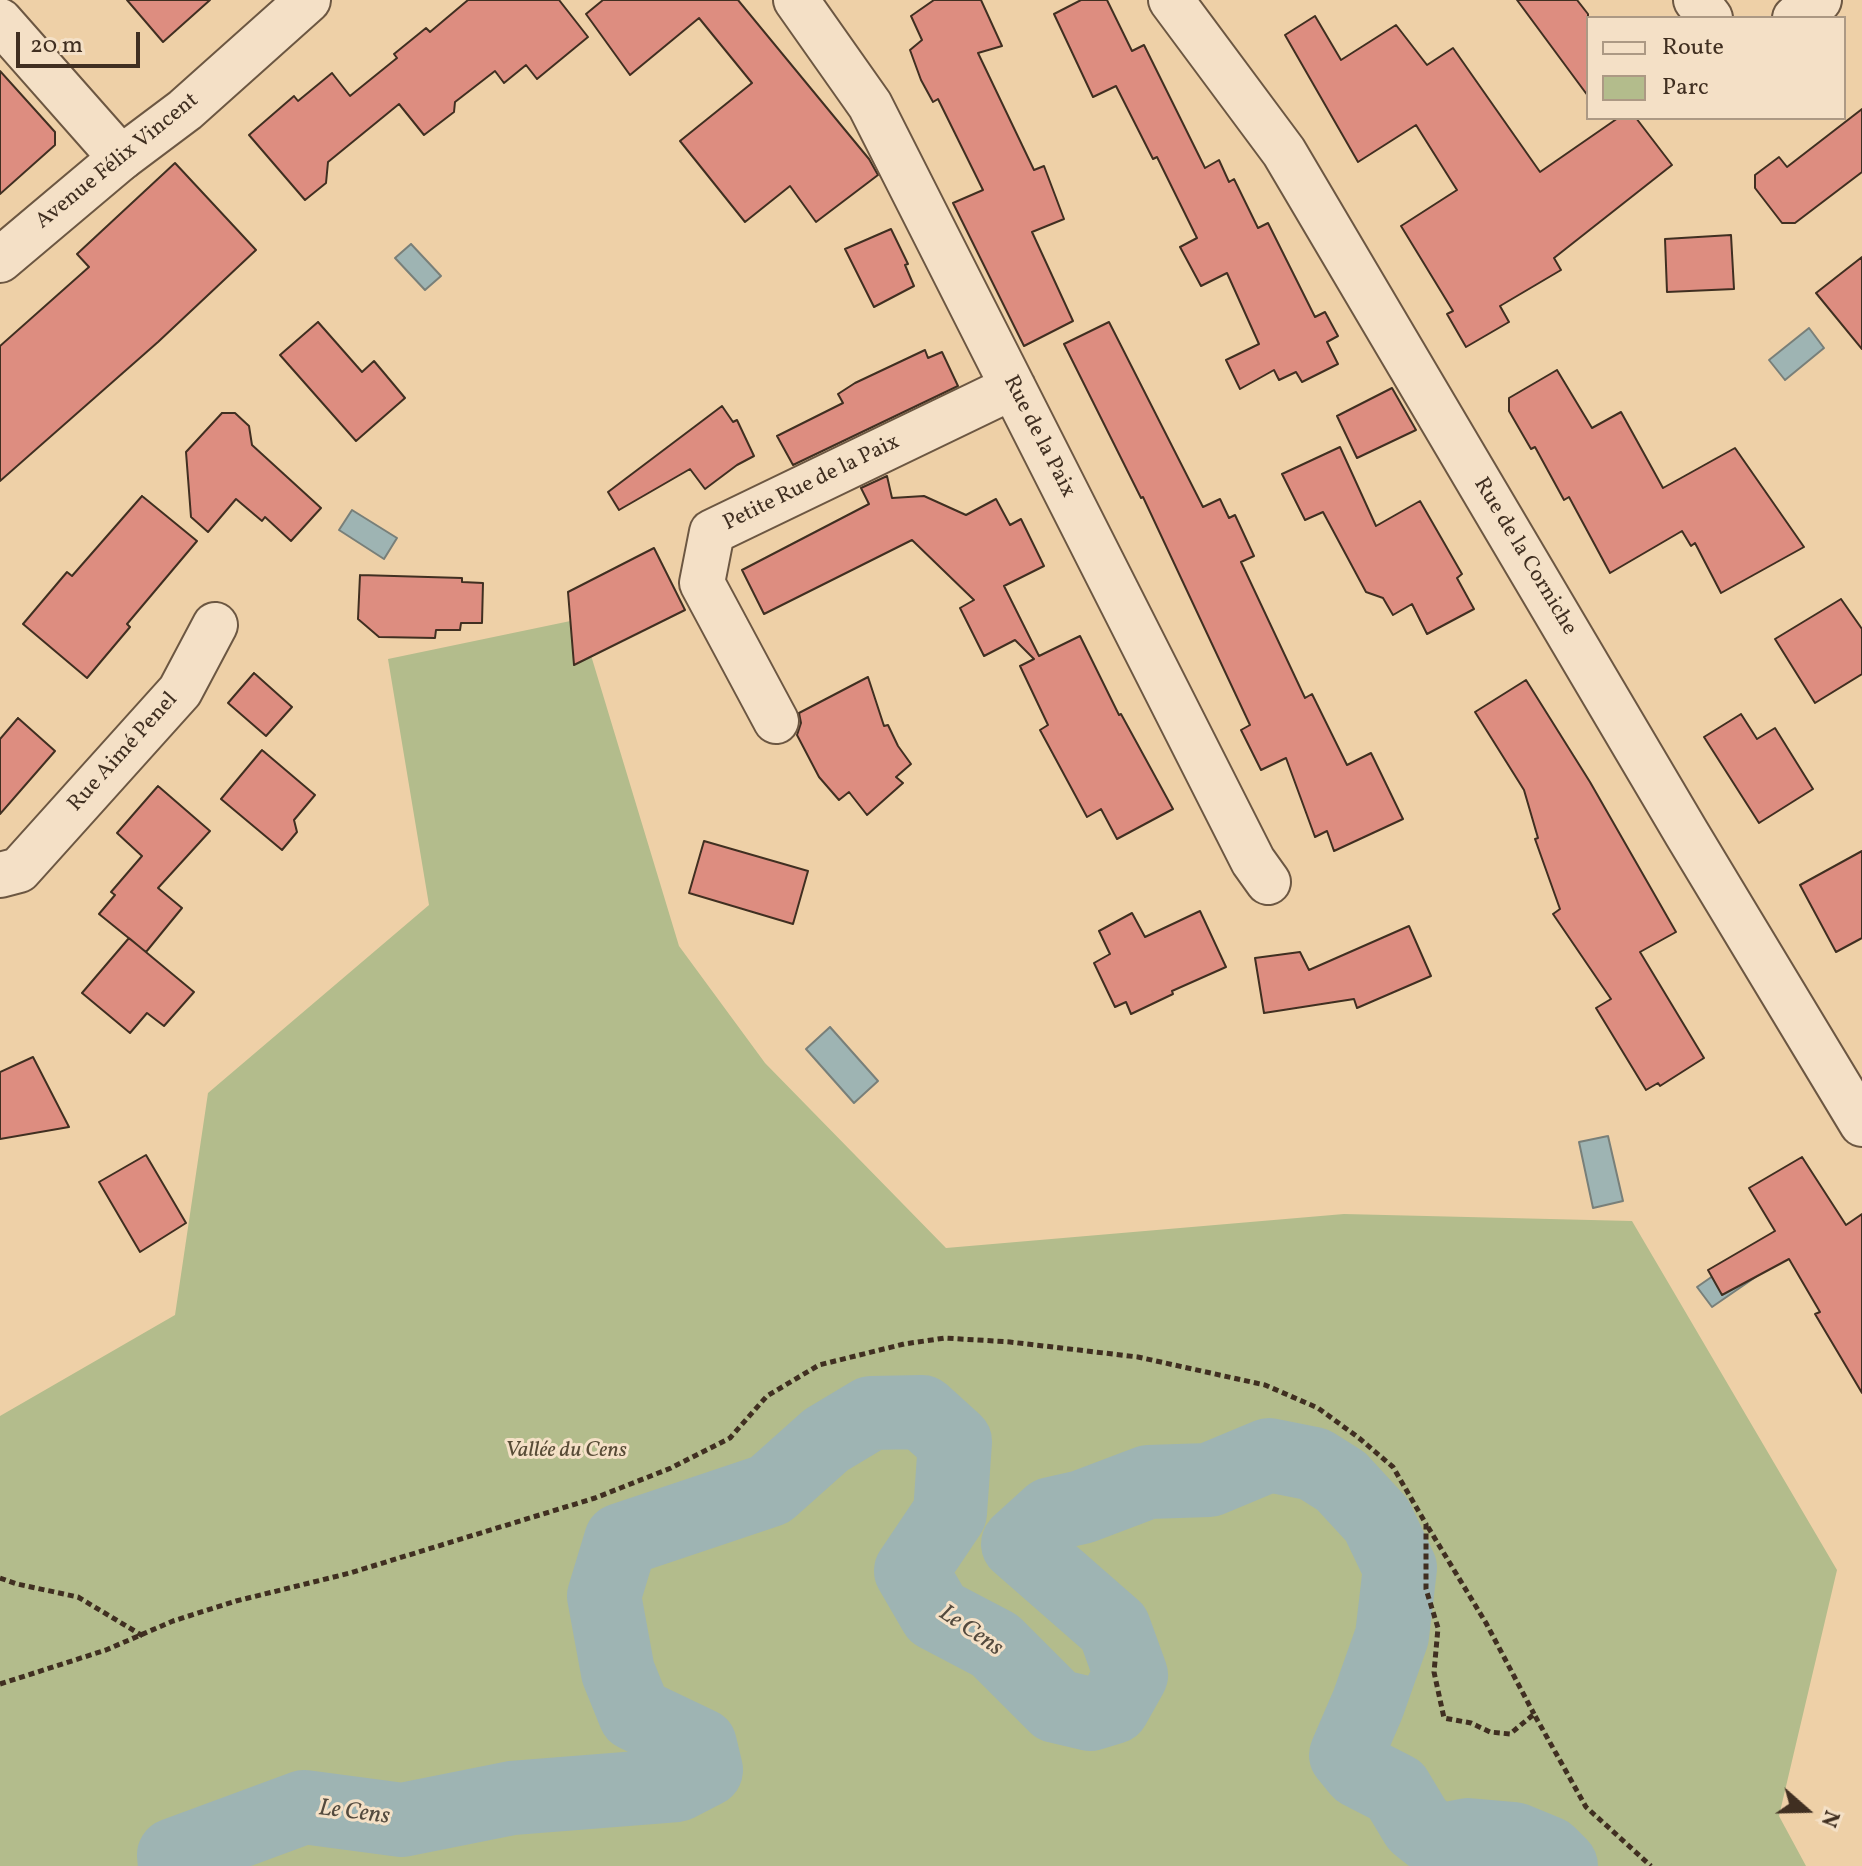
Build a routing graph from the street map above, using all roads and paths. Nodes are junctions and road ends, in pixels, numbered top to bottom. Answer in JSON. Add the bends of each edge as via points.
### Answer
{"nodes":[{"id":1,"x":308,"y":0,"type":"edge"},
{"id":2,"x":796,"y":0,"type":"edge"},
{"id":3,"x":1171,"y":0,"type":"edge"},
{"id":4,"x":1696,"y":0,"type":"edge"},
{"id":5,"x":1819,"y":0,"type":"edge"},
{"id":6,"x":1708,"y":16,"type":"edge"},
{"id":7,"x":1798,"y":16,"type":"edge"},
{"id":8,"x":0,"y":21,"type":"edge"},
{"id":9,"x":121,"y":158,"type":"junction"},
{"id":10,"x":0,"y":260,"type":"edge"},
{"id":11,"x":1013,"y":387,"type":"junction"},
{"id":12,"x":215,"y":625,"type":"dead end"},
{"id":13,"x":776,"y":721,"type":"dead end"},
{"id":14,"x":10,"y":872,"type":"edge"},
{"id":15,"x":1268,"y":882,"type":"dead end"},
{"id":16,"x":1862,"y":1124,"type":"edge"},
{"id":17,"x":1426,"y":1524,"type":"junction"},
{"id":18,"x":0,"y":1578,"type":"edge"},
{"id":19,"x":143,"y":1636,"type":"junction"},
{"id":20,"x":0,"y":1684,"type":"edge"},
{"id":21,"x":1534,"y":1714,"type":"junction"},
{"id":22,"x":1651,"y":1866,"type":"edge"}],
"edges":[{"from":1,"to":9,"type":"street","name":"Avenue Félix Vincent","via":[[185,110]]},
{"from":2,"to":11,"type":"street","name":"Rue de la Paix","via":[[870,105]]},
{"from":3,"to":16,"type":"street","name":"Rue de la Corniche","via":[[1284,152]]},
{"from":4,"to":6,"type":"street"},
{"from":5,"to":7,"type":"street"},
{"from":8,"to":9,"type":"street"},
{"from":9,"to":10,"type":"street","name":"Avenue Félix Vincent"},
{"from":11,"to":13,"type":"street","name":"Petite Rue de la Paix","via":[[712,532],[702,583]]},
{"from":11,"to":15,"type":"street","name":"Rue de la Paix"},
{"from":12,"to":14,"type":"street","name":"Rue Aimé Penel","via":[[180,691]]},
{"from":17,"to":19,"type":"path","via":[[1393,1467],[1318,1408],[1265,1385],[1138,1357],[945,1338],[819,1365],[767,1396],[730,1438],[595,1498],[350,1573],[236,1601]]},
{"from":17,"to":21,"type":"path"},
{"from":17,"to":21,"type":"path","via":[[1426,1589],[1438,1628],[1434,1672],[1444,1718],[1510,1734]]},
{"from":18,"to":19,"type":"path","via":[[78,1597]]},
{"from":19,"to":20,"type":"path"},
{"from":21,"to":22,"type":"path","via":[[1586,1807]]}]}
